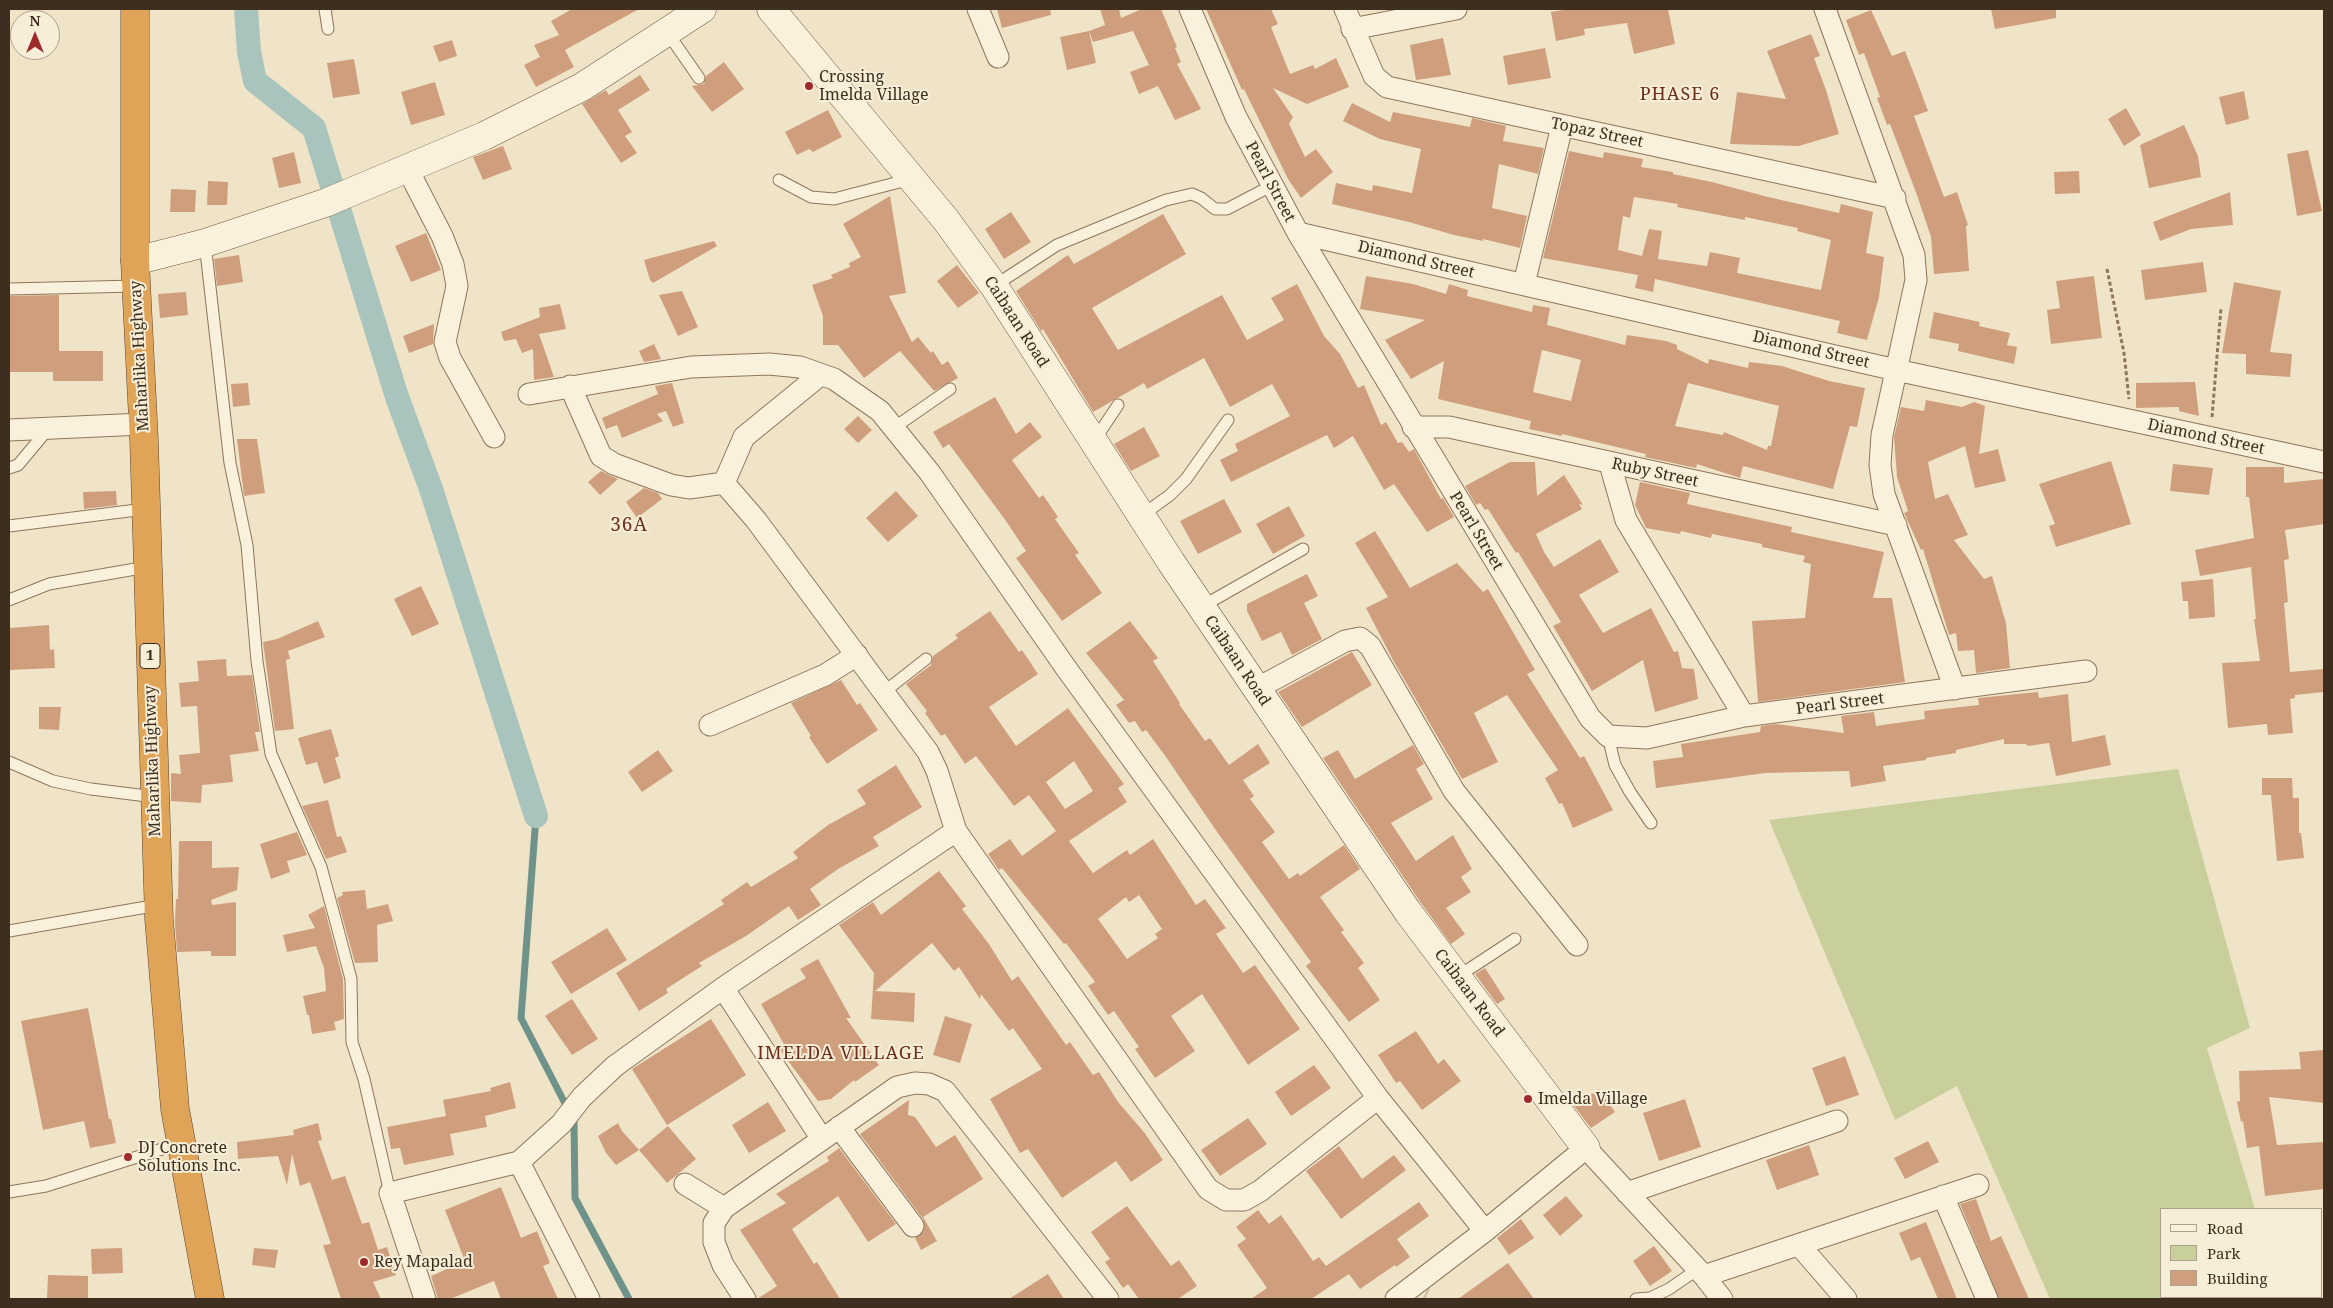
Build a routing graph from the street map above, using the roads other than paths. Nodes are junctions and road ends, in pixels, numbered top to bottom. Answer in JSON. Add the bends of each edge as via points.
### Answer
{"nodes":[{"id":1,"x":135,"y":9,"type":"edge"},
{"id":2,"x":325,"y":9,"type":"edge"},
{"id":3,"x":702,"y":9,"type":"edge"},
{"id":4,"x":771,"y":9,"type":"edge"},
{"id":5,"x":978,"y":9,"type":"edge"},
{"id":6,"x":1190,"y":9,"type":"edge"},
{"id":7,"x":1345,"y":9,"type":"edge"},
{"id":8,"x":1456,"y":9,"type":"edge"},
{"id":9,"x":1825,"y":9,"type":"edge"},
{"id":10,"x":328,"y":29,"type":"dead end"},
{"id":11,"x":1352,"y":29,"type":"junction"},
{"id":12,"x":667,"y":32,"type":"junction"},
{"id":13,"x":998,"y":57,"type":"dead end"},
{"id":14,"x":699,"y":78,"type":"dead end"},
{"id":15,"x":1562,"y":126,"type":"junction"},
{"id":16,"x":406,"y":168,"type":"junction"},
{"id":17,"x":912,"y":179,"type":"junction"},
{"id":18,"x":780,"y":180,"type":"dead end"},
{"id":19,"x":1271,"y":186,"type":"junction"},
{"id":20,"x":1895,"y":198,"type":"junction"},
{"id":21,"x":1298,"y":233,"type":"junction"},
{"id":22,"x":205,"y":243,"type":"junction"},
{"id":23,"x":136,"y":274,"type":"junction"},
{"id":24,"x":1524,"y":284,"type":"junction"},
{"id":25,"x":994,"y":286,"type":"junction"},
{"id":26,"x":9,"y":289,"type":"edge"},
{"id":27,"x":1896,"y":370,"type":"junction"},
{"id":28,"x":820,"y":375,"type":"junction"},
{"id":29,"x":570,"y":386,"type":"junction"},
{"id":30,"x":950,"y":390,"type":"dead end"},
{"id":31,"x":529,"y":394,"type":"dead end"},
{"id":32,"x":1118,"y":405,"type":"dead end"},
{"id":33,"x":1228,"y":420,"type":"dead end"},
{"id":34,"x":143,"y":424,"type":"junction"},
{"id":35,"x":895,"y":426,"type":"junction"},
{"id":36,"x":1414,"y":426,"type":"junction"},
{"id":37,"x":49,"y":428,"type":"junction"},
{"id":38,"x":9,"y":430,"type":"edge"},
{"id":39,"x":494,"y":437,"type":"dead end"},
{"id":40,"x":1092,"y":442,"type":"junction"},
{"id":41,"x":2324,"y":462,"type":"edge"},
{"id":42,"x":1610,"y":464,"type":"junction"},
{"id":43,"x":9,"y":468,"type":"edge"},
{"id":44,"x":724,"y":483,"type":"junction"},
{"id":45,"x":146,"y":510,"type":"junction"},
{"id":46,"x":1141,"y":516,"type":"junction"},
{"id":47,"x":1896,"y":525,"type":"junction"},
{"id":48,"x":9,"y":526,"type":"edge"},
{"id":49,"x":1303,"y":549,"type":"dead end"},
{"id":50,"x":147,"y":567,"type":"junction"},
{"id":51,"x":9,"y":600,"type":"edge"},
{"id":52,"x":1201,"y":607,"type":"junction"},
{"id":53,"x":857,"y":655,"type":"junction"},
{"id":54,"x":926,"y":659,"type":"dead end"},
{"id":55,"x":2086,"y":670,"type":"dead end"},
{"id":56,"x":1256,"y":689,"type":"junction"},
{"id":57,"x":1955,"y":689,"type":"junction"},
{"id":58,"x":884,"y":692,"type":"junction"},
{"id":59,"x":1744,"y":716,"type":"junction"},
{"id":60,"x":710,"y":725,"type":"dead end"},
{"id":61,"x":1608,"y":736,"type":"junction"},
{"id":62,"x":9,"y":762,"type":"edge"},
{"id":63,"x":155,"y":797,"type":"junction"},
{"id":64,"x":1652,"y":823,"type":"dead end"},
{"id":65,"x":956,"y":831,"type":"junction"},
{"id":66,"x":158,"y":905,"type":"junction"},
{"id":67,"x":9,"y":931,"type":"edge"},
{"id":68,"x":1516,"y":939,"type":"dead end"},
{"id":69,"x":1576,"y":945,"type":"dead end"},
{"id":70,"x":1457,"y":977,"type":"junction"},
{"id":71,"x":723,"y":988,"type":"junction"},
{"id":72,"x":1378,"y":1098,"type":"junction"},
{"id":73,"x":1837,"y":1121,"type":"dead end"},
{"id":74,"x":839,"y":1127,"type":"junction"},
{"id":75,"x":822,"y":1139,"type":"junction"},
{"id":76,"x":181,"y":1143,"type":"junction"},
{"id":77,"x":1586,"y":1148,"type":"junction"},
{"id":78,"x":519,"y":1162,"type":"junction"},
{"id":79,"x":685,"y":1184,"type":"dead end"},
{"id":80,"x":1978,"y":1184,"type":"dead end"},
{"id":81,"x":9,"y":1192,"type":"edge"},
{"id":82,"x":1627,"y":1193,"type":"junction"},
{"id":83,"x":390,"y":1194,"type":"junction"},
{"id":84,"x":1942,"y":1196,"type":"junction"},
{"id":85,"x":724,"y":1208,"type":"junction"},
{"id":86,"x":913,"y":1226,"type":"dead end"},
{"id":87,"x":1485,"y":1231,"type":"junction"},
{"id":88,"x":1800,"y":1246,"type":"junction"},
{"id":89,"x":1701,"y":1273,"type":"junction"},
{"id":90,"x":210,"y":1299,"type":"edge"},
{"id":91,"x":425,"y":1299,"type":"edge"},
{"id":92,"x":589,"y":1299,"type":"edge"},
{"id":93,"x":745,"y":1299,"type":"edge"},
{"id":94,"x":1108,"y":1299,"type":"edge"},
{"id":95,"x":1396,"y":1299,"type":"edge"},
{"id":96,"x":1636,"y":1299,"type":"edge"},
{"id":97,"x":1722,"y":1299,"type":"edge"},
{"id":98,"x":1846,"y":1299,"type":"edge"},
{"id":99,"x":1987,"y":1299,"type":"edge"}],
"edges":[{"from":1,"to":23,"type":"highway","name":"Maharlika Highway","number":"1"},
{"from":2,"to":10,"type":"lane"},
{"from":3,"to":12,"type":"street"},
{"from":4,"to":17,"type":"street","name":"Caibaan Road"},
{"from":5,"to":13,"type":"street"},
{"from":6,"to":19,"type":"street","name":"Pearl Street","via":[[1236,117]]},
{"from":7,"to":11,"type":"street","name":"Topaz Street"},
{"from":8,"to":11,"type":"street"},
{"from":9,"to":20,"type":"street"},
{"from":11,"to":15,"type":"street","name":"Topaz Street","via":[[1374,76],[1387,87]]},
{"from":12,"to":14,"type":"lane"},
{"from":12,"to":16,"type":"street","via":[[582,87],[484,136]]},
{"from":15,"to":20,"type":"street","name":"Topaz Street"},
{"from":15,"to":24,"type":"street"},
{"from":16,"to":22,"type":"street","via":[[325,203]]},
{"from":16,"to":39,"type":"street","via":[[453,264],[457,286],[445,342],[450,358]]},
{"from":17,"to":18,"type":"lane","via":[[834,199],[811,197]]},
{"from":17,"to":25,"type":"street","name":"Caibaan Road"},
{"from":19,"to":21,"type":"street","name":"Pearl Street"},
{"from":19,"to":25,"type":"lane","via":[[1227,209],[1215,209],[1192,194],[1166,200],[1057,245]]},
{"from":20,"to":27,"type":"street","via":[[1914,255],[1916,280]]},
{"from":21,"to":24,"type":"street","name":"Diamond Street"},
{"from":21,"to":36,"type":"street","name":"Pearl Street"},
{"from":22,"to":23,"type":"street"},
{"from":22,"to":83,"type":"lane","via":[[230,463],[247,545],[257,661],[271,754],[321,867],[337,926],[351,979],[352,1042],[364,1079]]},
{"from":23,"to":26,"type":"lane"},
{"from":23,"to":34,"type":"highway","name":"Maharlika Highway","number":"1"},
{"from":24,"to":27,"type":"street","name":"Diamond Street"},
{"from":25,"to":40,"type":"street","name":"Caibaan Road"},
{"from":27,"to":41,"type":"street","name":"Diamond Street"},
{"from":27,"to":47,"type":"street","via":[[1882,435],[1880,465],[1884,494]]},
{"from":28,"to":29,"type":"street","via":[[800,367],[769,364],[691,366]]},
{"from":28,"to":35,"type":"street","via":[[834,380],[880,411]]},
{"from":28,"to":44,"type":"street","via":[[744,437]]},
{"from":29,"to":31,"type":"street"},
{"from":29,"to":44,"type":"street","via":[[601,456],[680,487]]},
{"from":30,"to":35,"type":"lane"},
{"from":32,"to":40,"type":"lane"},
{"from":33,"to":46,"type":"lane","via":[[1186,479]]},
{"from":34,"to":37,"type":"street"},
{"from":34,"to":45,"type":"highway","name":"Maharlika Highway","number":"1"},
{"from":35,"to":72,"type":"street"},
{"from":36,"to":42,"type":"street","name":"Ruby Street","via":[[1449,427]]},
{"from":36,"to":61,"type":"street","name":"Pearl Street","via":[[1590,718]]},
{"from":37,"to":38,"type":"street"},
{"from":37,"to":43,"type":"lane","via":[[18,465]]},
{"from":40,"to":46,"type":"street","name":"Caibaan Road"},
{"from":42,"to":47,"type":"street","name":"Ruby Street"},
{"from":42,"to":59,"type":"street","via":[[1626,520]]},
{"from":44,"to":53,"type":"street","via":[[756,520]]},
{"from":45,"to":48,"type":"lane"},
{"from":45,"to":50,"type":"highway","name":"Maharlika Highway","number":"1"},
{"from":46,"to":52,"type":"street","name":"Caibaan Road"},
{"from":47,"to":57,"type":"street"},
{"from":49,"to":52,"type":"lane"},
{"from":50,"to":51,"type":"lane","via":[[49,584]]},
{"from":50,"to":63,"type":"highway","name":"Maharlika Highway","number":"1"},
{"from":52,"to":56,"type":"street","name":"Caibaan Road"},
{"from":53,"to":58,"type":"street"},
{"from":53,"to":60,"type":"street","via":[[825,675]]},
{"from":54,"to":58,"type":"lane"},
{"from":55,"to":57,"type":"street","name":"Pearl Street"},
{"from":56,"to":69,"type":"street","via":[[1345,641],[1360,638],[1370,646],[1454,791]]},
{"from":56,"to":70,"type":"street","name":"Caibaan Road","via":[[1408,912]]},
{"from":57,"to":59,"type":"street","name":"Pearl Street"},
{"from":58,"to":65,"type":"street","via":[[928,752]]},
{"from":59,"to":61,"type":"street","name":"Pearl Street","via":[[1647,738]]},
{"from":61,"to":64,"type":"lane","via":[[1615,765]]},
{"from":62,"to":63,"type":"lane","via":[[53,781]]},
{"from":63,"to":66,"type":"highway","name":"Maharlika Highway","number":"1"},
{"from":65,"to":71,"type":"street"},
{"from":65,"to":72,"type":"street","via":[[1208,1189],[1226,1200],[1244,1200],[1260,1191]]},
{"from":66,"to":67,"type":"lane"},
{"from":66,"to":76,"type":"highway","name":"Maharlika Highway","number":"1"},
{"from":68,"to":70,"type":"lane"},
{"from":70,"to":77,"type":"street","name":"Caibaan Road"},
{"from":71,"to":75,"type":"street"},
{"from":71,"to":78,"type":"street","via":[[615,1066],[582,1097],[561,1124]]},
{"from":72,"to":87,"type":"street"},
{"from":73,"to":82,"type":"street"},
{"from":74,"to":75,"type":"street"},
{"from":74,"to":86,"type":"street"},
{"from":74,"to":94,"type":"street","via":[[897,1087],[916,1083],[945,1090]]},
{"from":75,"to":85,"type":"street"},
{"from":76,"to":81,"type":"lane","via":[[46,1186]]},
{"from":76,"to":90,"type":"highway","name":"Maharlika Highway","number":"1"},
{"from":77,"to":82,"type":"street","name":"Caibaan Road"},
{"from":77,"to":87,"type":"street"},
{"from":78,"to":83,"type":"street"},
{"from":78,"to":92,"type":"street"},
{"from":79,"to":85,"type":"street"},
{"from":80,"to":84,"type":"street"},
{"from":82,"to":89,"type":"street","name":"Caibaan Road"},
{"from":83,"to":91,"type":"street"},
{"from":84,"to":88,"type":"street"},
{"from":84,"to":99,"type":"street"},
{"from":85,"to":93,"type":"street","via":[[714,1224],[714,1242],[723,1265]]},
{"from":87,"to":95,"type":"street","via":[[1418,1291]]},
{"from":88,"to":89,"type":"street"},
{"from":88,"to":98,"type":"street"},
{"from":89,"to":96,"type":"lane","via":[[1650,1298]]},
{"from":89,"to":97,"type":"street","name":"Caibaan Road"}]}
